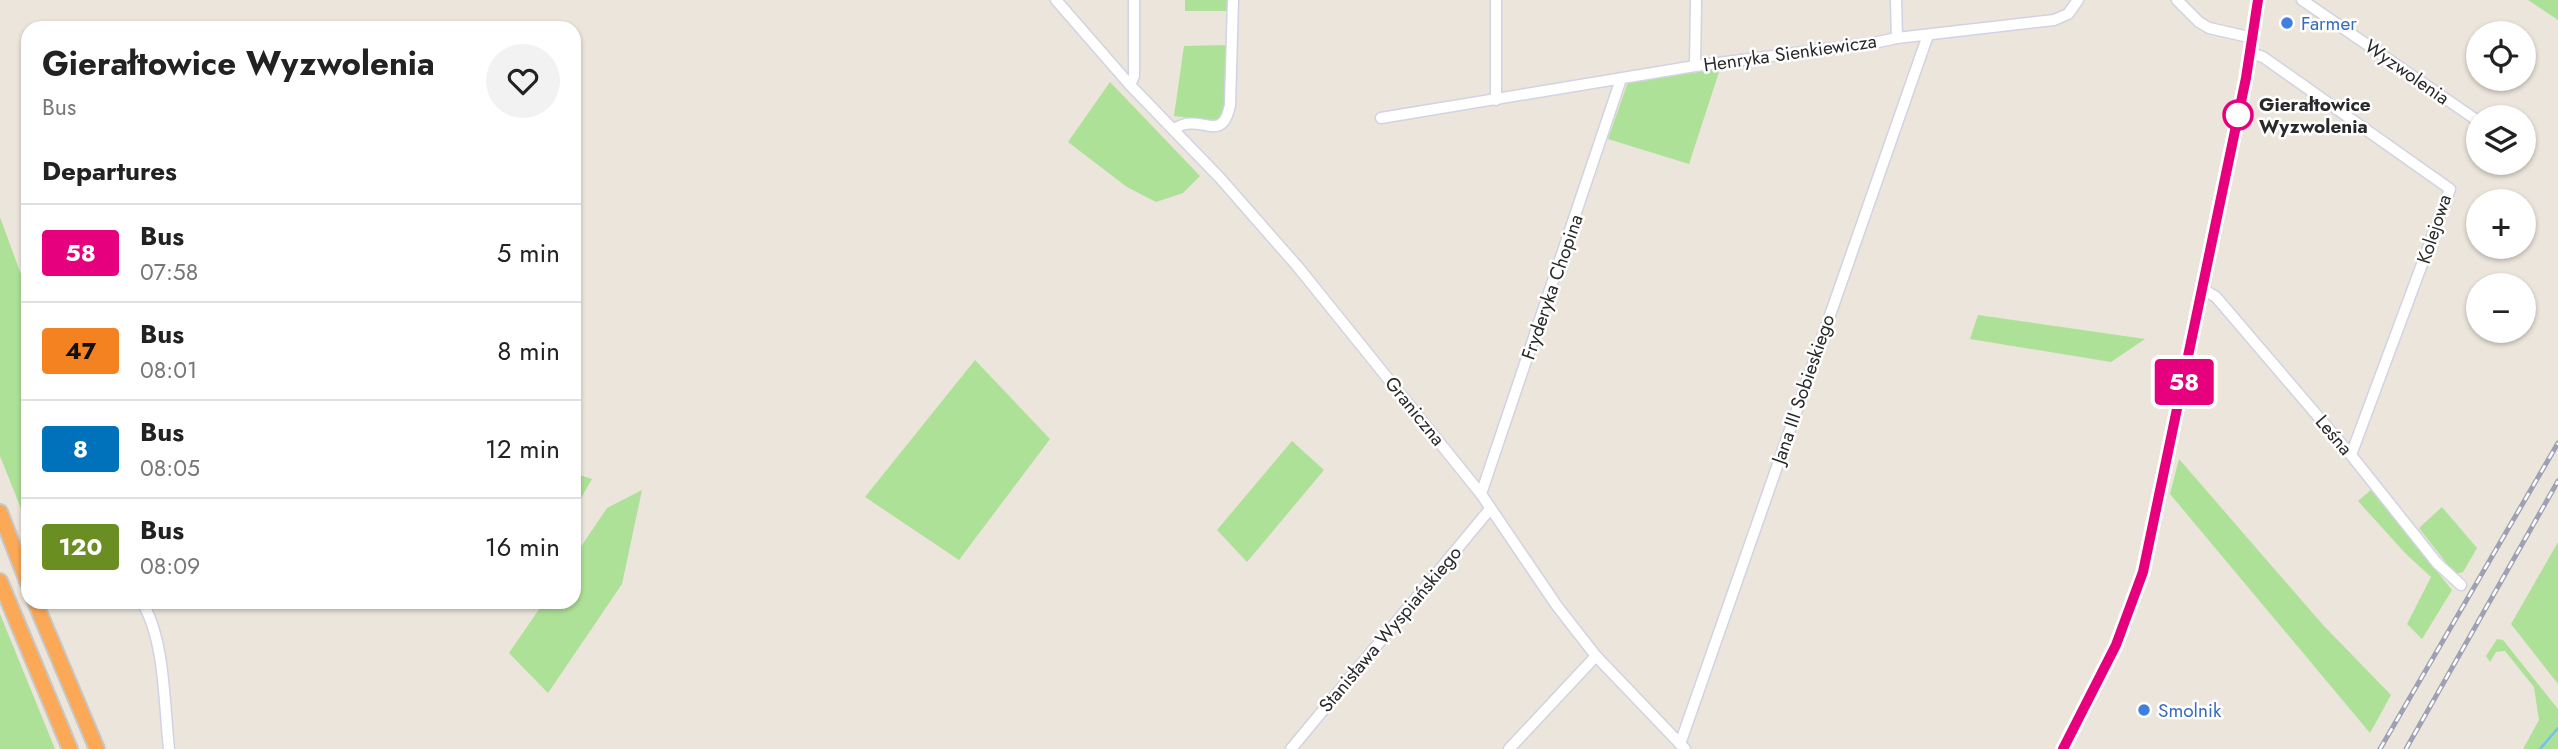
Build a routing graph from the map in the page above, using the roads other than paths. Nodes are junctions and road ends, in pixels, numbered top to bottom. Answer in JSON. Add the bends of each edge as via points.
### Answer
{"nodes":[{"id":1,"x":1056,"y":0,"type":"edge"},
{"id":2,"x":1134,"y":0,"type":"edge"},
{"id":3,"x":1233,"y":0,"type":"edge"},
{"id":4,"x":1496,"y":0,"type":"edge"},
{"id":5,"x":1696,"y":0,"type":"edge"},
{"id":6,"x":1896,"y":0,"type":"edge"},
{"id":7,"x":2078,"y":0,"type":"edge"},
{"id":8,"x":2177,"y":0,"type":"edge"},
{"id":9,"x":2258,"y":0,"type":"edge"},
{"id":10,"x":2302,"y":0,"type":"edge"},
{"id":11,"x":1928,"y":35,"type":"junction"},
{"id":12,"x":1897,"y":38,"type":"junction"},
{"id":13,"x":2253,"y":38,"type":"junction"},
{"id":14,"x":2250,"y":53,"type":"junction"},
{"id":15,"x":1695,"y":66,"type":"junction"},
{"id":16,"x":1621,"y":79,"type":"junction"},
{"id":17,"x":1130,"y":85,"type":"junction"},
{"id":18,"x":1496,"y":100,"type":"junction"},
{"id":19,"x":2466,"y":113,"type":"edge"},
{"id":20,"x":1381,"y":118,"type":"dead end"},
{"id":21,"x":1174,"y":129,"type":"junction"},
{"id":22,"x":2203,"y":289,"type":"junction"},
{"id":23,"x":2351,"y":455,"type":"junction"},
{"id":24,"x":1482,"y":494,"type":"junction"},
{"id":25,"x":1490,"y":509,"type":"junction"},
{"id":26,"x":0,"y":512,"type":"edge"},
{"id":27,"x":21,"y":566,"type":"edge"},
{"id":28,"x":0,"y":581,"type":"edge"},
{"id":29,"x":2461,"y":585,"type":"dead end"},
{"id":30,"x":39,"y":609,"type":"edge"},
{"id":31,"x":146,"y":609,"type":"edge"},
{"id":32,"x":1596,"y":656,"type":"junction"},
{"id":33,"x":1683,"y":747,"type":"edge"},
{"id":34,"x":70,"y":749,"type":"edge"},
{"id":35,"x":97,"y":749,"type":"edge"},
{"id":36,"x":169,"y":749,"type":"edge"},
{"id":37,"x":1291,"y":749,"type":"edge"},
{"id":38,"x":1509,"y":749,"type":"edge"},
{"id":39,"x":2063,"y":749,"type":"edge"}],
"edges":[{"from":1,"to":17,"type":"street","name":"Graniczna"},
{"from":2,"to":17,"type":"street","via":[[1134,76]]},
{"from":3,"to":21,"type":"street","via":[[1228,115],[1218,126],[1185,124]]},
{"from":4,"to":18,"type":"street"},
{"from":5,"to":15,"type":"street"},
{"from":6,"to":12,"type":"street"},
{"from":7,"to":11,"type":"street","name":"Henryka Sienkiewicza","via":[[2068,14],[2054,20]]},
{"from":8,"to":13,"type":"street","via":[[2209,28]]},
{"from":9,"to":13,"type":"main road"},
{"from":10,"to":19,"type":"street","name":"Wyzwolenia"},
{"from":11,"to":12,"type":"street","name":"Henryka Sienkiewicza"},
{"from":11,"to":33,"type":"street","name":"Jana III Sobieskiego"},
{"from":12,"to":15,"type":"street","name":"Henryka Sienkiewicza"},
{"from":13,"to":14,"type":"main road"},
{"from":14,"to":22,"type":"main road"},
{"from":14,"to":23,"type":"street","name":"Kolejowa","via":[[2263,57],[2450,189]]},
{"from":15,"to":16,"type":"street","name":"Henryka Sienkiewicza"},
{"from":16,"to":18,"type":"street","name":"Henryka Sienkiewicza"},
{"from":16,"to":24,"type":"street","name":"Fryderyka Chopina"},
{"from":17,"to":21,"type":"street","name":"Graniczna"},
{"from":18,"to":20,"type":"street","name":"Henryka Sienkiewicza"},
{"from":21,"to":24,"type":"street","name":"Graniczna","via":[[1298,267]]},
{"from":22,"to":23,"type":"street","name":"Leśna","via":[[2216,297]]},
{"from":22,"to":39,"type":"main road","via":[[2143,572],[2116,645]]},
{"from":23,"to":29,"type":"street","name":"Leśna","via":[[2437,563]]},
{"from":24,"to":25,"type":"street","name":"Graniczna"},
{"from":25,"to":32,"type":"street","name":"Graniczna"},
{"from":25,"to":37,"type":"street","name":"Stanisława Wyspiańskiego"},
{"from":26,"to":27,"type":"highway"},
{"from":28,"to":34,"type":"highway"},
{"from":30,"to":35,"type":"highway"},
{"from":31,"to":36,"type":"street","via":[[157,638]]},
{"from":32,"to":33,"type":"street","name":"Graniczna"},
{"from":32,"to":38,"type":"street"}]}
